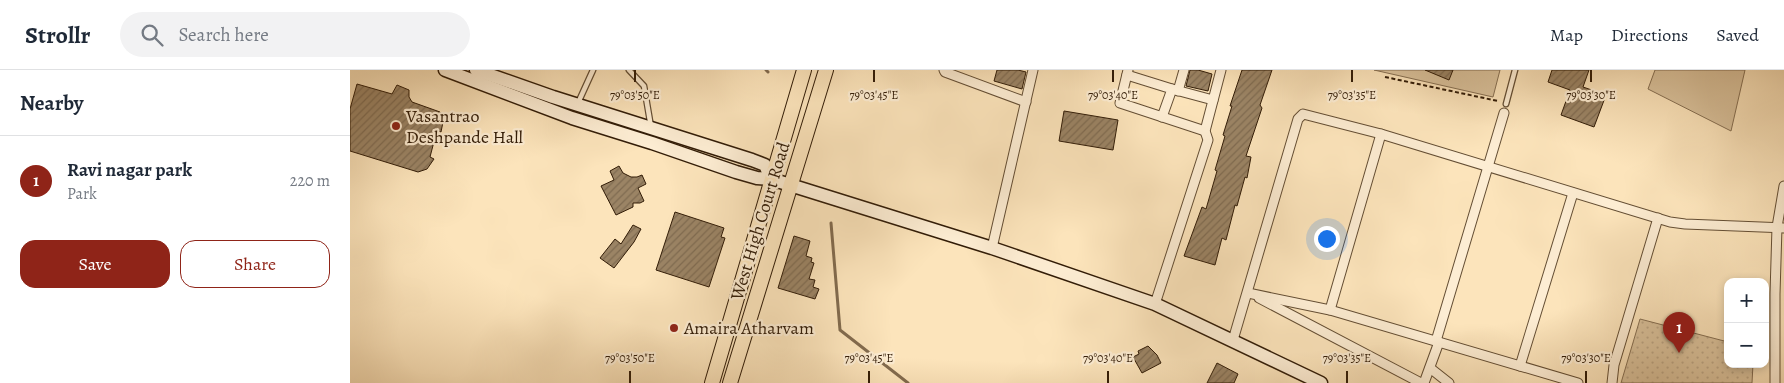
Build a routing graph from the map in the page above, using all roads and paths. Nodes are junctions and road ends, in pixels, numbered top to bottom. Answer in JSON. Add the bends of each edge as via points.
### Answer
{"nodes":[{"id":1,"x":445,"y":70,"type":"edge"},
{"id":2,"x":476,"y":70,"type":"edge"},
{"id":3,"x":593,"y":70,"type":"edge"},
{"id":4,"x":630,"y":70,"type":"edge"},
{"id":5,"x":804,"y":70,"type":"edge"},
{"id":6,"x":826,"y":70,"type":"edge"},
{"id":7,"x":944,"y":70,"type":"edge"},
{"id":8,"x":1033,"y":70,"type":"edge"},
{"id":9,"x":1184,"y":70,"type":"edge"},
{"id":10,"x":1515,"y":70,"type":"edge"},
{"id":11,"x":1219,"y":71,"type":"edge"},
{"id":12,"x":1127,"y":72,"type":"edge"},
{"id":13,"x":1385,"y":77,"type":"dead end"},
{"id":14,"x":1175,"y":90,"type":"junction"},
{"id":15,"x":1213,"y":100,"type":"junction"},
{"id":16,"x":1026,"y":102,"type":"junction"},
{"id":17,"x":577,"y":105,"type":"junction"},
{"id":18,"x":1505,"y":108,"type":"junction"},
{"id":19,"x":1162,"y":117,"type":"junction"},
{"id":20,"x":652,"y":128,"type":"junction"},
{"id":21,"x":1205,"y":131,"type":"junction"},
{"id":22,"x":1381,"y":134,"type":"junction"},
{"id":23,"x":1487,"y":167,"type":"junction"},
{"id":24,"x":771,"y":179,"type":"junction"},
{"id":25,"x":791,"y":186,"type":"junction"},
{"id":26,"x":1784,"y":186,"type":"edge"},
{"id":27,"x":1574,"y":193,"type":"junction"},
{"id":28,"x":1658,"y":218,"type":"junction"},
{"id":29,"x":1780,"y":228,"type":"edge"},
{"id":30,"x":992,"y":248,"type":"junction"},
{"id":31,"x":1251,"y":294,"type":"junction"},
{"id":32,"x":1155,"y":304,"type":"junction"},
{"id":33,"x":1330,"y":310,"type":"junction"},
{"id":34,"x":1233,"y":340,"type":"junction"},
{"id":35,"x":1437,"y":341,"type":"junction"},
{"id":36,"x":1774,"y":360,"type":"junction"},
{"id":37,"x":1784,"y":360,"type":"edge"},
{"id":38,"x":1520,"y":366,"type":"junction"},
{"id":39,"x":1430,"y":368,"type":"junction"},
{"id":40,"x":712,"y":383,"type":"edge"},
{"id":41,"x":730,"y":383,"type":"edge"},
{"id":42,"x":1321,"y":383,"type":"edge"},
{"id":43,"x":1422,"y":383,"type":"edge"},
{"id":44,"x":1449,"y":383,"type":"edge"},
{"id":45,"x":1578,"y":383,"type":"edge"},
{"id":46,"x":1612,"y":383,"type":"edge"},
{"id":47,"x":1775,"y":383,"type":"edge"}],
"edges":[{"from":1,"to":24,"type":"main road","via":[[572,118],[750,176]]},
{"from":2,"to":17,"type":"main road"},
{"from":3,"to":17,"type":"lane"},
{"from":4,"to":20,"type":"lane","via":[[644,86]]},
{"from":5,"to":24,"type":"main road","name":"West High Court Road"},
{"from":6,"to":25,"type":"main road","name":"West High Court Road"},
{"from":7,"to":16,"type":"street"},
{"from":8,"to":16,"type":"street"},
{"from":9,"to":14,"type":"street"},
{"from":10,"to":18,"type":"lane"},
{"from":11,"to":15,"type":"street"},
{"from":12,"to":14,"type":"street"},
{"from":12,"to":19,"type":"street","via":[[1120,103]]},
{"from":13,"to":18,"type":"path","via":[[1481,97]]},
{"from":14,"to":15,"type":"street"},
{"from":14,"to":19,"type":"street"},
{"from":15,"to":21,"type":"street"},
{"from":16,"to":30,"type":"street"},
{"from":17,"to":20,"type":"main road"},
{"from":18,"to":23,"type":"street"},
{"from":19,"to":21,"type":"street"},
{"from":20,"to":24,"type":"main road","via":[[752,160],[765,166]]},
{"from":21,"to":32,"type":"street","via":[[1208,140]]},
{"from":22,"to":23,"type":"street"},
{"from":22,"to":31,"type":"street","via":[[1303,114],[1298,119]]},
{"from":22,"to":33,"type":"street"},
{"from":23,"to":27,"type":"street"},
{"from":23,"to":35,"type":"street"},
{"from":24,"to":25,"type":"main road"},
{"from":24,"to":40,"type":"main road","name":"West High Court Road"},
{"from":25,"to":30,"type":"main road"},
{"from":25,"to":41,"type":"main road","name":"West High Court Road"},
{"from":26,"to":29,"type":"street"},
{"from":27,"to":28,"type":"street"},
{"from":27,"to":38,"type":"street"},
{"from":28,"to":29,"type":"street","via":[[1685,224]]},
{"from":28,"to":46,"type":"street","via":[[1614,365]]},
{"from":29,"to":36,"type":"street"},
{"from":30,"to":32,"type":"main road"},
{"from":31,"to":33,"type":"street"},
{"from":31,"to":34,"type":"street"},
{"from":31,"to":43,"type":"street"},
{"from":32,"to":34,"type":"main road"},
{"from":33,"to":35,"type":"street"},
{"from":34,"to":42,"type":"main road"},
{"from":35,"to":38,"type":"street"},
{"from":35,"to":39,"type":"street"},
{"from":36,"to":37,"type":"street"},
{"from":36,"to":47,"type":"street"},
{"from":38,"to":45,"type":"street"},
{"from":39,"to":43,"type":"street"},
{"from":39,"to":44,"type":"street"}]}
